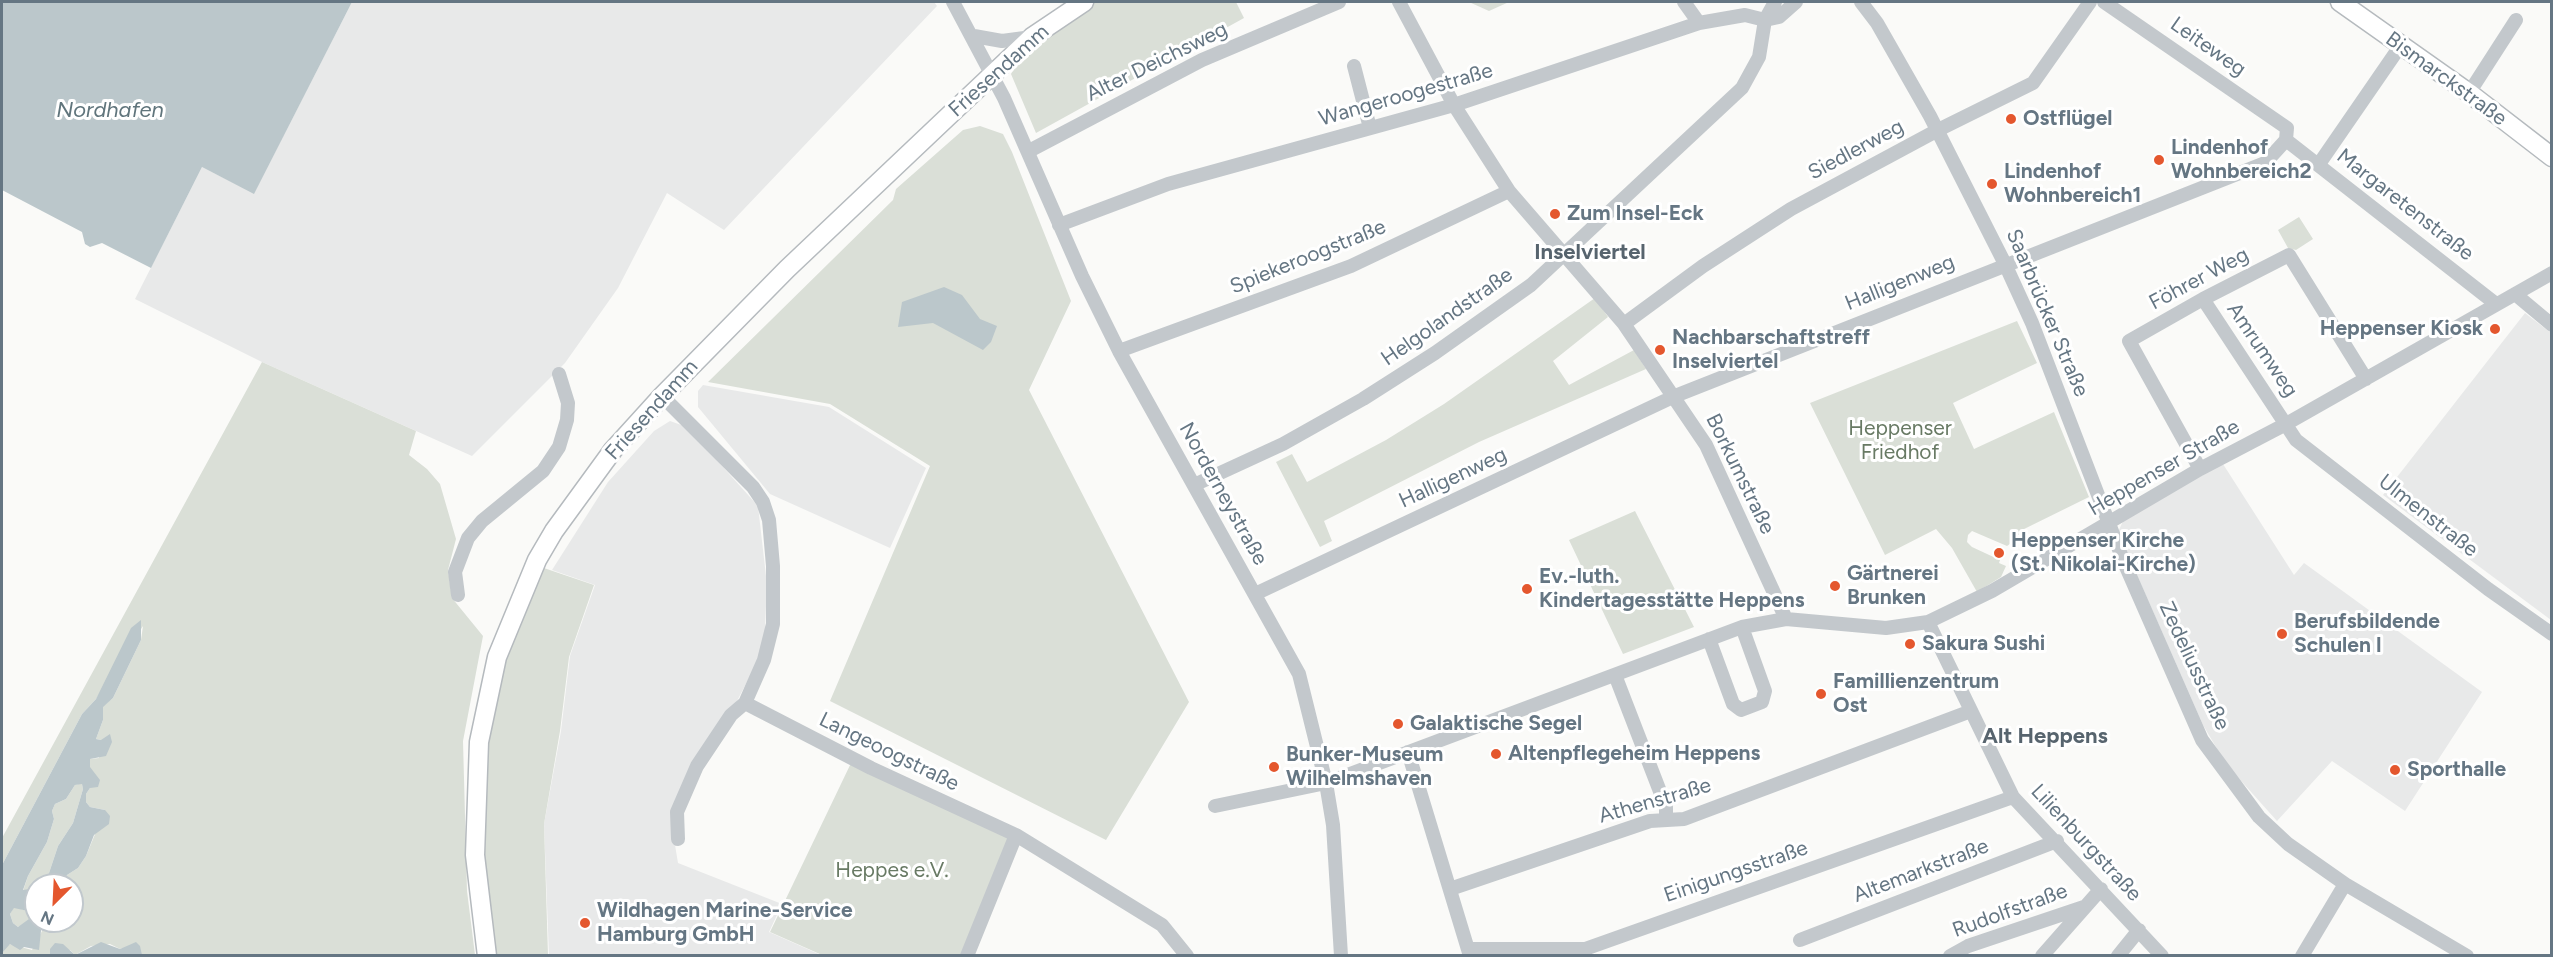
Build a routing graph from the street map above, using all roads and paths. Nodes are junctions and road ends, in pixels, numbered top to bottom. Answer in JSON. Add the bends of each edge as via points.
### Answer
{"nodes":[{"id":1,"x":953,"y":2,"type":"edge"},
{"id":2,"x":1084,"y":2,"type":"edge"},
{"id":3,"x":1339,"y":2,"type":"edge"},
{"id":4,"x":1400,"y":2,"type":"edge"},
{"id":5,"x":1684,"y":2,"type":"edge"},
{"id":6,"x":1775,"y":2,"type":"edge"},
{"id":7,"x":1796,"y":2,"type":"edge"},
{"id":8,"x":1861,"y":2,"type":"edge"},
{"id":9,"x":2091,"y":2,"type":"edge"},
{"id":10,"x":2104,"y":2,"type":"edge"},
{"id":11,"x":2340,"y":2,"type":"edge"},
{"id":12,"x":1765,"y":20,"type":"junction"},
{"id":13,"x":2516,"y":20,"type":"dead end"},
{"id":14,"x":1699,"y":23,"type":"junction"},
{"id":15,"x":974,"y":36,"type":"junction"},
{"id":16,"x":1032,"y":37,"type":"junction"},
{"id":17,"x":2401,"y":45,"type":"junction"},
{"id":18,"x":1354,"y":66,"type":"dead end"},
{"id":19,"x":992,"y":74,"type":"junction"},
{"id":20,"x":2469,"y":93,"type":"junction"},
{"id":21,"x":1454,"y":105,"type":"junction"},
{"id":22,"x":1370,"y":128,"type":"junction"},
{"id":23,"x":1938,"y":130,"type":"junction"},
{"id":24,"x":2286,"y":134,"type":"junction"},
{"id":25,"x":1029,"y":151,"type":"junction"},
{"id":26,"x":2552,"y":158,"type":"edge"},
{"id":27,"x":2319,"y":164,"type":"junction"},
{"id":28,"x":1509,"y":191,"type":"junction"},
{"id":29,"x":1059,"y":225,"type":"junction"},
{"id":30,"x":1564,"y":255,"type":"junction"},
{"id":31,"x":2005,"y":264,"type":"junction"},
{"id":32,"x":2552,"y":273,"type":"edge"},
{"id":33,"x":2516,"y":294,"type":"junction"},
{"id":34,"x":2204,"y":299,"type":"junction"},
{"id":35,"x":2496,"y":304,"type":"junction"},
{"id":36,"x":1624,"y":324,"type":"junction"},
{"id":37,"x":2552,"y":325,"type":"edge"},
{"id":38,"x":1119,"y":351,"type":"junction"},
{"id":39,"x":559,"y":374,"type":"dead end"},
{"id":40,"x":2366,"y":379,"type":"junction"},
{"id":41,"x":662,"y":396,"type":"junction"},
{"id":42,"x":1675,"y":396,"type":"junction"},
{"id":43,"x":2286,"y":424,"type":"junction"},
{"id":44,"x":2200,"y":469,"type":"junction"},
{"id":45,"x":1194,"y":485,"type":"junction"},
{"id":46,"x":2111,"y":523,"type":"junction"},
{"id":47,"x":1255,"y":594,"type":"junction"},
{"id":48,"x":458,"y":595,"type":"dead end"},
{"id":49,"x":1786,"y":619,"type":"junction"},
{"id":50,"x":1928,"y":622,"type":"junction"},
{"id":51,"x":1742,"y":627,"type":"junction"},
{"id":52,"x":2552,"y":634,"type":"edge"},
{"id":53,"x":1709,"y":639,"type":"junction"},
{"id":54,"x":1615,"y":675,"type":"junction"},
{"id":55,"x":745,"y":704,"type":"junction"},
{"id":56,"x":1971,"y":711,"type":"junction"},
{"id":57,"x":1408,"y":752,"type":"junction"},
{"id":58,"x":1326,"y":783,"type":"junction"},
{"id":59,"x":2013,"y":797,"type":"junction"},
{"id":60,"x":1215,"y":806,"type":"dead end"},
{"id":61,"x":1666,"y":819,"type":"junction"},
{"id":62,"x":1016,"y":836,"type":"junction"},
{"id":63,"x":678,"y":839,"type":"dead end"},
{"id":64,"x":2057,"y":841,"type":"junction"},
{"id":65,"x":2345,"y":884,"type":"junction"},
{"id":66,"x":2101,"y":889,"type":"junction"},
{"id":67,"x":1450,"y":890,"type":"junction"},
{"id":68,"x":2084,"y":907,"type":"junction"},
{"id":69,"x":2139,"y":930,"type":"junction"},
{"id":70,"x":1800,"y":940,"type":"dead end"},
{"id":71,"x":1469,"y":952,"type":"edge"},
{"id":72,"x":1591,"y":952,"type":"edge"},
{"id":73,"x":487,"y":956,"type":"edge"},
{"id":74,"x":967,"y":956,"type":"edge"},
{"id":75,"x":1187,"y":956,"type":"edge"},
{"id":76,"x":1341,"y":956,"type":"edge"},
{"id":77,"x":1950,"y":956,"type":"edge"},
{"id":78,"x":2042,"y":956,"type":"edge"},
{"id":79,"x":2118,"y":956,"type":"edge"},
{"id":80,"x":2162,"y":956,"type":"edge"},
{"id":81,"x":2302,"y":956,"type":"edge"},
{"id":82,"x":2467,"y":956,"type":"edge"}],
"edges":[{"from":1,"to":15,"type":"street","name":"Norderneystraße"},
{"from":2,"to":16,"type":"main road","name":"Friesendamm"},
{"from":3,"to":25,"type":"street","name":"Alter Deichsweg","via":[[1202,60]]},
{"from":4,"to":21,"type":"street","name":"Borkumstraße"},
{"from":5,"to":14,"type":"street"},
{"from":6,"to":12,"type":"street","name":"Helgolandstraße"},
{"from":7,"to":12,"type":"street","via":[[1779,17]]},
{"from":8,"to":23,"type":"street","name":"Saarbrücker Straße"},
{"from":9,"to":23,"type":"street","name":"Siedlerweg","via":[[2033,83]]},
{"from":10,"to":24,"type":"street","name":"Leiteweg"},
{"from":11,"to":17,"type":"main road","name":"Bismarckstraße"},
{"from":12,"to":14,"type":"street","name":"Wangeroogestraße","via":[[1745,15]]},
{"from":12,"to":30,"type":"street","name":"Helgolandstraße","via":[[1759,57],[1742,88]]},
{"from":13,"to":20,"type":"street"},
{"from":14,"to":21,"type":"street","name":"Wangeroogestraße"},
{"from":15,"to":16,"type":"street","via":[[1002,41]]},
{"from":15,"to":19,"type":"street","name":"Norderneystraße"},
{"from":16,"to":19,"type":"main road","name":"Friesendamm"},
{"from":17,"to":20,"type":"main road","name":"Bismarckstraße"},
{"from":17,"to":27,"type":"street"},
{"from":18,"to":22,"type":"street"},
{"from":19,"to":25,"type":"street","name":"Norderneystraße"},
{"from":19,"to":41,"type":"main road","name":"Friesendamm","via":[[787,269]]},
{"from":20,"to":26,"type":"main road","name":"Bismarckstraße"},
{"from":21,"to":22,"type":"street","name":"Wangeroogestraße"},
{"from":21,"to":28,"type":"street","name":"Borkumstraße"},
{"from":22,"to":29,"type":"street","name":"Wangeroogestraße","via":[[1168,184]]},
{"from":23,"to":31,"type":"street","name":"Saarbrücker Straße"},
{"from":23,"to":36,"type":"street","name":"Siedlerweg","via":[[1791,209]]},
{"from":24,"to":27,"type":"street","name":"Margaretenstraße"},
{"from":24,"to":31,"type":"street","name":"Halligenweg","via":[[2265,163]]},
{"from":25,"to":29,"type":"street","name":"Norderneystraße"},
{"from":27,"to":35,"type":"street","name":"Margaretenstraße"},
{"from":28,"to":30,"type":"street","name":"Borkumstraße"},
{"from":28,"to":38,"type":"street","name":"Spiekeroogstraße","via":[[1351,266]]},
{"from":29,"to":38,"type":"street","name":"Norderneystraße"},
{"from":30,"to":36,"type":"street","name":"Borkumstraße"},
{"from":30,"to":45,"type":"street","name":"Helgolandstraße","via":[[1483,320],[1363,399],[1283,444]]},
{"from":31,"to":42,"type":"street","name":"Halligenweg"},
{"from":31,"to":46,"type":"street","name":"Saarbrücker Straße"},
{"from":32,"to":33,"type":"street","name":"Heppenser Straße"},
{"from":33,"to":35,"type":"street","name":"Heppenser Straße"},
{"from":33,"to":37,"type":"street"},
{"from":34,"to":40,"type":"street","name":"Föhrer Weg","via":[[2289,255]]},
{"from":34,"to":43,"type":"street","name":"Amrumweg"},
{"from":34,"to":44,"type":"street","name":"Föhrer Weg","via":[[2128,341]]},
{"from":35,"to":40,"type":"street","name":"Heppenser Straße"},
{"from":36,"to":42,"type":"street","name":"Borkumstraße"},
{"from":38,"to":45,"type":"street","name":"Norderneystraße"},
{"from":39,"to":48,"type":"street","via":[[568,403],[559,447],[543,471],[482,521],[468,538],[456,572]]},
{"from":40,"to":43,"type":"street","name":"Heppenser Straße"},
{"from":41,"to":55,"type":"street","via":[[753,487],[769,520],[773,624],[764,660]]},
{"from":41,"to":73,"type":"main road","name":"Friesendamm","via":[[608,458],[554,531],[537,560],[497,657],[479,742],[475,855]]},
{"from":42,"to":47,"type":"street","name":"Halligenweg"},
{"from":42,"to":49,"type":"street","name":"Borkumstraße","via":[[1706,445]]},
{"from":43,"to":44,"type":"street","name":"Heppenser Straße"},
{"from":43,"to":52,"type":"street","name":"Ulmenstraße","via":[[2296,440]]},
{"from":44,"to":46,"type":"street","name":"Heppenser Straße"},
{"from":45,"to":47,"type":"street","name":"Norderneystraße"},
{"from":46,"to":50,"type":"street","name":"Heppenser Straße","via":[[1992,591]]},
{"from":46,"to":65,"type":"street","name":"Zedeliusstraße","via":[[2123,560],[2202,740],[2259,817]]},
{"from":47,"to":58,"type":"street","name":"Norderneystraße","via":[[1299,674]]},
{"from":49,"to":50,"type":"street","name":"Heppenser Straße","via":[[1886,628]]},
{"from":49,"to":51,"type":"street","name":"Heppenser Straße"},
{"from":50,"to":56,"type":"street","name":"Lilienburgstraße"},
{"from":51,"to":53,"type":"street","name":"Heppenser Straße"},
{"from":51,"to":53,"type":"street","via":[[1765,691],[1762,702],[1741,710],[1733,704]]},
{"from":53,"to":54,"type":"street","name":"Heppenser Straße"},
{"from":54,"to":57,"type":"street","name":"Heppenser Straße"},
{"from":54,"to":61,"type":"street","via":[[1666,807]]},
{"from":55,"to":62,"type":"street","name":"Langeoogstraße"},
{"from":55,"to":63,"type":"street","via":[[731,714],[697,766],[677,812]]},
{"from":56,"to":59,"type":"street","name":"Lilienburgstraße"},
{"from":56,"to":61,"type":"street","name":"Athenstraße","via":[[1684,819]]},
{"from":57,"to":58,"type":"street","name":"Heppenser Straße"},
{"from":57,"to":67,"type":"street","name":"Einigungsstraße"},
{"from":58,"to":60,"type":"street","name":"Heppenser Straße"},
{"from":58,"to":76,"type":"street","name":"Norderneystraße"},
{"from":59,"to":64,"type":"street","name":"Lilienburgstraße"},
{"from":59,"to":72,"type":"street","name":"Einigungsstraße"},
{"from":61,"to":67,"type":"street","name":"Athenstraße","via":[[1650,821]]},
{"from":62,"to":74,"type":"street"},
{"from":62,"to":75,"type":"street","name":"Langeoogstraße","via":[[1162,925]]},
{"from":64,"to":66,"type":"street","name":"Lilienburgstraße"},
{"from":64,"to":70,"type":"street","name":"Altemarkstraße"},
{"from":65,"to":81,"type":"street"},
{"from":65,"to":82,"type":"street","name":"Zedeliusstraße"},
{"from":66,"to":68,"type":"street"},
{"from":66,"to":69,"type":"street","name":"Lilienburgstraße"},
{"from":67,"to":71,"type":"street","name":"Einigungsstraße"},
{"from":68,"to":77,"type":"street","name":"Rudolfstraße","via":[[1968,946]]},
{"from":68,"to":78,"type":"street"},
{"from":69,"to":79,"type":"street"},
{"from":69,"to":80,"type":"street","name":"Lilienburgstraße"},
{"from":71,"to":72,"type":"street","name":"Einigungsstraße"}]}
